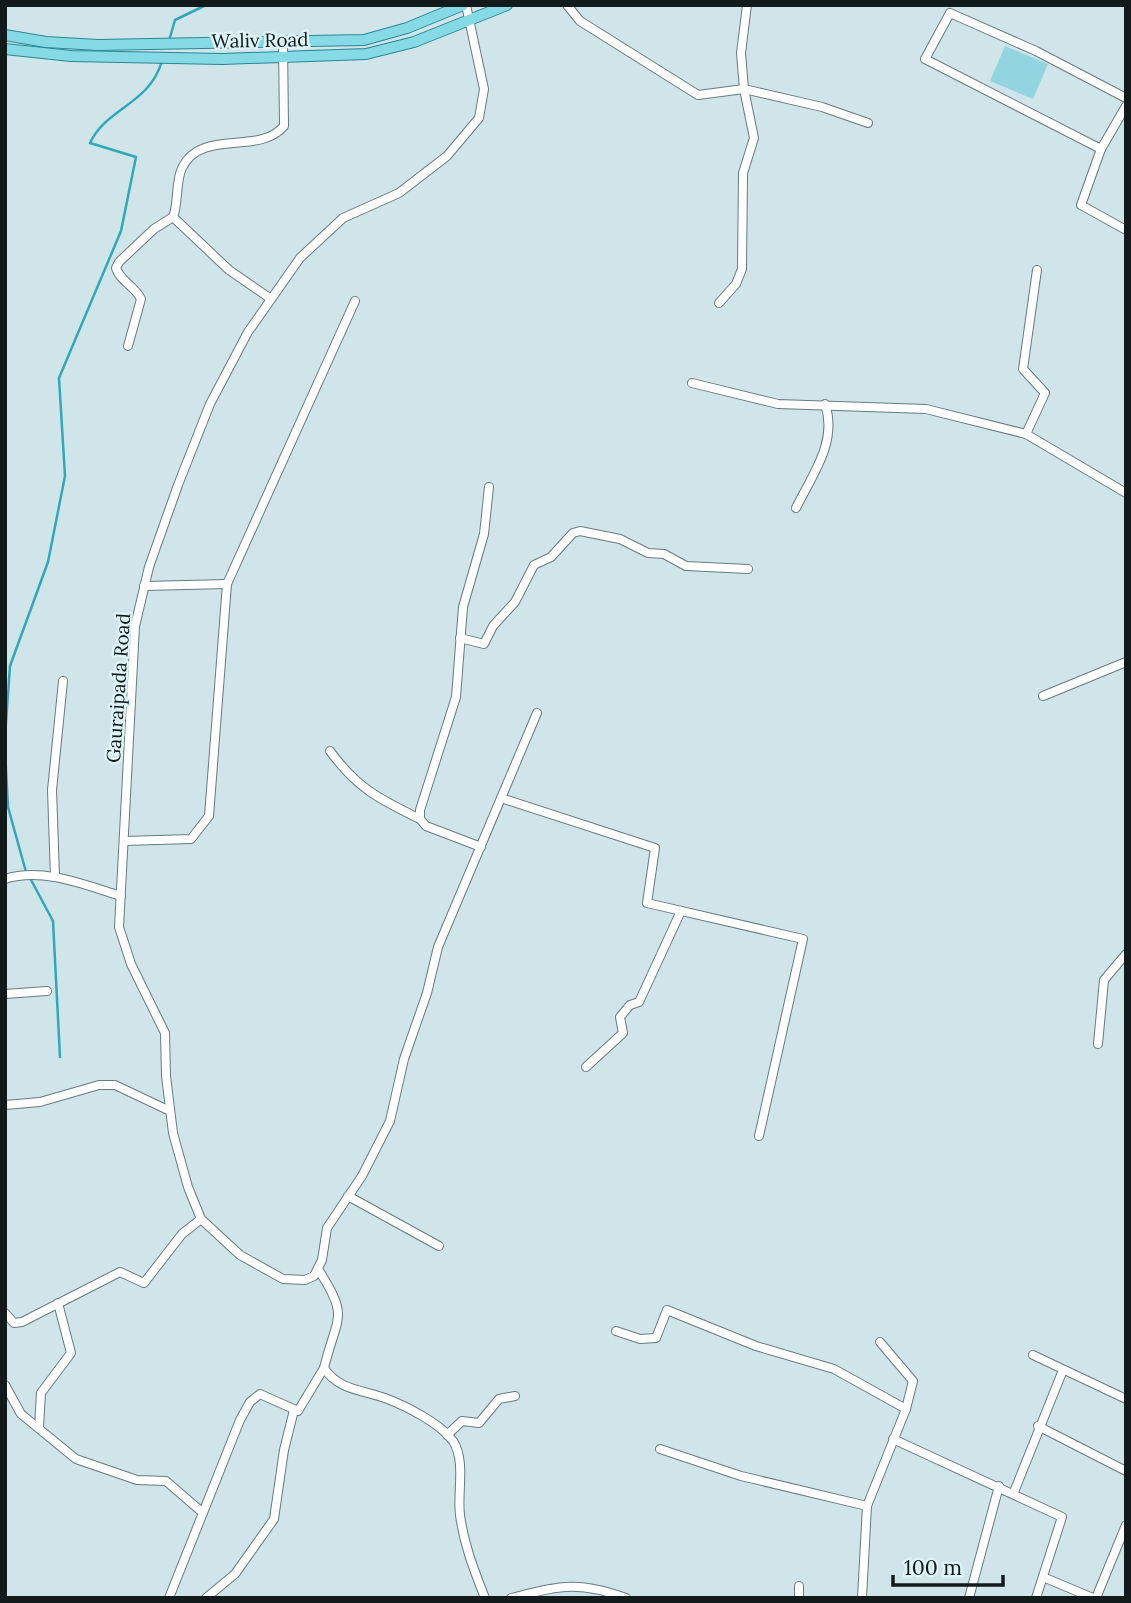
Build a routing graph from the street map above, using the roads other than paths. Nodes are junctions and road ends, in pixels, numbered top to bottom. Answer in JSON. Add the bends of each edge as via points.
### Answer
{"nodes":[{"id":1,"x":464,"y":5,"type":"edge"},
{"id":2,"x":507,"y":5,"type":"edge"},
{"id":3,"x":567,"y":5,"type":"edge"},
{"id":4,"x":747,"y":5,"type":"edge"},
{"id":5,"x":471,"y":18,"type":"junction"},
{"id":6,"x":5,"y":35,"type":"edge"},
{"id":7,"x":283,"y":43,"type":"junction"},
{"id":8,"x":5,"y":49,"type":"edge"},
{"id":9,"x":284,"y":57,"type":"junction"},
{"id":10,"x":744,"y":89,"type":"junction"},
{"id":11,"x":1126,"y":98,"type":"edge"},
{"id":12,"x":1126,"y":106,"type":"edge"},
{"id":13,"x":868,"y":123,"type":"dead end"},
{"id":14,"x":1101,"y":149,"type":"junction"},
{"id":15,"x":173,"y":217,"type":"junction"},
{"id":16,"x":1126,"y":230,"type":"edge"},
{"id":17,"x":1037,"y":270,"type":"dead end"},
{"id":18,"x":271,"y":299,"type":"junction"},
{"id":19,"x":355,"y":300,"type":"dead end"},
{"id":20,"x":719,"y":303,"type":"dead end"},
{"id":21,"x":128,"y":346,"type":"dead end"},
{"id":22,"x":692,"y":383,"type":"dead end"},
{"id":23,"x":825,"y":404,"type":"junction"},
{"id":24,"x":1026,"y":434,"type":"junction"},
{"id":25,"x":489,"y":487,"type":"dead end"},
{"id":26,"x":1126,"y":493,"type":"edge"},
{"id":27,"x":796,"y":508,"type":"dead end"},
{"id":28,"x":748,"y":569,"type":"dead end"},
{"id":29,"x":227,"y":584,"type":"junction"},
{"id":30,"x":144,"y":586,"type":"junction"},
{"id":31,"x":460,"y":638,"type":"junction"},
{"id":32,"x":1126,"y":662,"type":"edge"},
{"id":33,"x":62,"y":681,"type":"dead end"},
{"id":34,"x":1043,"y":696,"type":"dead end"},
{"id":35,"x":537,"y":713,"type":"dead end"},
{"id":36,"x":330,"y":751,"type":"dead end"},
{"id":37,"x":501,"y":798,"type":"junction"},
{"id":38,"x":420,"y":819,"type":"junction"},
{"id":39,"x":124,"y":841,"type":"junction"},
{"id":40,"x":481,"y":847,"type":"junction"},
{"id":41,"x":55,"y":877,"type":"junction"},
{"id":42,"x":9,"y":878,"type":"edge"},
{"id":43,"x":121,"y":896,"type":"junction"},
{"id":44,"x":681,"y":911,"type":"junction"},
{"id":45,"x":1126,"y":954,"type":"edge"},
{"id":46,"x":47,"y":991,"type":"dead end"},
{"id":47,"x":5,"y":994,"type":"edge"},
{"id":48,"x":1098,"y":1044,"type":"dead end"},
{"id":49,"x":586,"y":1067,"type":"dead end"},
{"id":50,"x":5,"y":1105,"type":"edge"},
{"id":51,"x":170,"y":1111,"type":"junction"},
{"id":52,"x":759,"y":1136,"type":"dead end"},
{"id":53,"x":348,"y":1196,"type":"junction"},
{"id":54,"x":201,"y":1219,"type":"junction"},
{"id":55,"x":439,"y":1246,"type":"dead end"},
{"id":56,"x":318,"y":1269,"type":"junction"},
{"id":57,"x":58,"y":1303,"type":"junction"},
{"id":58,"x":5,"y":1314,"type":"edge"},
{"id":59,"x":616,"y":1331,"type":"dead end"},
{"id":60,"x":880,"y":1342,"type":"dead end"},
{"id":61,"x":1033,"y":1355,"type":"dead end"},
{"id":62,"x":324,"y":1368,"type":"junction"},
{"id":63,"x":1063,"y":1370,"type":"junction"},
{"id":64,"x":5,"y":1385,"type":"edge"},
{"id":65,"x":515,"y":1396,"type":"dead end"},
{"id":66,"x":1126,"y":1399,"type":"edge"},
{"id":67,"x":906,"y":1409,"type":"junction"},
{"id":68,"x":294,"y":1410,"type":"junction"},
{"id":69,"x":1038,"y":1426,"type":"junction"},
{"id":70,"x":39,"y":1427,"type":"junction"},
{"id":71,"x":447,"y":1435,"type":"junction"},
{"id":72,"x":893,"y":1439,"type":"junction"},
{"id":73,"x":660,"y":1450,"type":"dead end"},
{"id":74,"x":1121,"y":1469,"type":"edge"},
{"id":75,"x":999,"y":1486,"type":"junction"},
{"id":76,"x":1014,"y":1492,"type":"junction"},
{"id":77,"x":867,"y":1506,"type":"junction"},
{"id":78,"x":203,"y":1513,"type":"junction"},
{"id":79,"x":1126,"y":1525,"type":"edge"},
{"id":80,"x":1043,"y":1577,"type":"junction"},
{"id":81,"x":799,"y":1586,"type":"dead end"},
{"id":82,"x":169,"y":1598,"type":"edge"},
{"id":83,"x":206,"y":1598,"type":"edge"},
{"id":84,"x":485,"y":1598,"type":"edge"},
{"id":85,"x":512,"y":1598,"type":"edge"},
{"id":86,"x":626,"y":1598,"type":"edge"},
{"id":87,"x":799,"y":1598,"type":"edge"},
{"id":88,"x":862,"y":1598,"type":"edge"},
{"id":89,"x":969,"y":1598,"type":"edge"},
{"id":90,"x":1036,"y":1598,"type":"edge"},
{"id":91,"x":1095,"y":1598,"type":"edge"}],
"edges":[{"from":1,"to":5,"type":"street","name":"Gauraipada Road"},
{"from":1,"to":7,"type":"main road","name":"Waliv Road","via":[[381,37]]},
{"from":2,"to":5,"type":"main road","name":"Waliv Road"},
{"from":3,"to":10,"type":"street","via":[[580,21],[688,90],[709,96]]},
{"from":4,"to":10,"type":"street","via":[[741,52]]},
{"from":5,"to":9,"type":"main road","name":"Waliv Road","via":[[386,51]]},
{"from":5,"to":18,"type":"street","name":"Gauraipada Road","via":[[484,89],[479,118],[447,156],[399,193],[344,218],[300,258]]},
{"from":6,"to":7,"type":"main road","name":"Waliv Road","via":[[98,45]]},
{"from":7,"to":9,"type":"street"},
{"from":8,"to":9,"type":"main road","name":"Waliv Road","via":[[71,56]]},
{"from":9,"to":15,"type":"street","via":[[284,126],[274,136],[201,148],[190,155],[180,170]]},
{"from":10,"to":13,"type":"street"},
{"from":10,"to":20,"type":"street","via":[[754,138],[743,173],[742,269]]},
{"from":11,"to":14,"type":"street","via":[[1037,51],[950,13],[925,59]]},
{"from":12,"to":14,"type":"street"},
{"from":14,"to":16,"type":"street","via":[[1081,205]]},
{"from":15,"to":18,"type":"street","via":[[229,270]]},
{"from":15,"to":21,"type":"street","via":[[154,229],[116,268],[141,299]]},
{"from":17,"to":24,"type":"street","via":[[1023,369],[1045,393]]},
{"from":18,"to":30,"type":"street","name":"Gauraipada Road","via":[[247,332],[210,404]]},
{"from":19,"to":29,"type":"street"},
{"from":22,"to":23,"type":"street","via":[[778,404]]},
{"from":23,"to":24,"type":"street","via":[[926,409]]},
{"from":23,"to":27,"type":"street","via":[[830,429],[826,449]]},
{"from":24,"to":26,"type":"street"},
{"from":25,"to":31,"type":"street","via":[[484,534],[463,607]]},
{"from":28,"to":31,"type":"street","via":[[686,566],[620,539],[580,531],[534,565],[515,602],[484,644]]},
{"from":29,"to":30,"type":"street"},
{"from":29,"to":39,"type":"street","via":[[209,816],[191,839]]},
{"from":30,"to":39,"type":"street","name":"Gauraipada Road","via":[[135,626]]},
{"from":31,"to":38,"type":"street","via":[[456,697]]},
{"from":32,"to":34,"type":"street"},
{"from":33,"to":41,"type":"street","via":[[52,790]]},
{"from":35,"to":37,"type":"street"},
{"from":36,"to":38,"type":"street","via":[[350,778]]},
{"from":37,"to":40,"type":"street"},
{"from":37,"to":44,"type":"street","via":[[655,848],[647,903]]},
{"from":38,"to":40,"type":"street","via":[[426,826]]},
{"from":39,"to":43,"type":"street","name":"Gauraipada Road"},
{"from":40,"to":53,"type":"street","via":[[438,947],[390,1121]]},
{"from":41,"to":42,"type":"street"},
{"from":41,"to":43,"type":"street"},
{"from":43,"to":51,"type":"street","name":"Gauraipada Road","via":[[119,927],[127,952],[165,1033]]},
{"from":44,"to":49,"type":"street","via":[[639,1002],[620,1017],[623,1032]]},
{"from":44,"to":52,"type":"street","via":[[803,939]]},
{"from":45,"to":48,"type":"street","via":[[1104,980]]},
{"from":46,"to":47,"type":"street"},
{"from":50,"to":51,"type":"street","via":[[116,1085]]},
{"from":51,"to":54,"type":"street","name":"Gauraipada Road","via":[[188,1187]]},
{"from":53,"to":55,"type":"street"},
{"from":53,"to":56,"type":"street","via":[[327,1228]]},
{"from":54,"to":56,"type":"street","name":"Gauraipada Road","via":[[240,1255],[283,1279],[305,1280]]},
{"from":54,"to":57,"type":"street","via":[[182,1234],[144,1283],[120,1272]]},
{"from":56,"to":62,"type":"street","via":[[338,1300],[339,1321]]},
{"from":57,"to":58,"type":"street","via":[[22,1322],[14,1323]]},
{"from":57,"to":70,"type":"street","via":[[71,1353],[41,1393]]},
{"from":59,"to":67,"type":"street","via":[[639,1339],[656,1338],[667,1310],[756,1346],[834,1369]]},
{"from":60,"to":67,"type":"street","via":[[913,1381]]},
{"from":61,"to":63,"type":"street"},
{"from":62,"to":68,"type":"street","via":[[298,1411]]},
{"from":62,"to":71,"type":"street","via":[[337,1382],[385,1398]]},
{"from":63,"to":66,"type":"street"},
{"from":63,"to":69,"type":"street"},
{"from":64,"to":70,"type":"street","via":[[21,1414]]},
{"from":65,"to":71,"type":"street","via":[[499,1399],[479,1423],[462,1421]]},
{"from":67,"to":72,"type":"street"},
{"from":68,"to":78,"type":"street","via":[[260,1394],[250,1402]]},
{"from":68,"to":83,"type":"street","via":[[274,1519],[236,1574]]},
{"from":69,"to":74,"type":"street"},
{"from":69,"to":76,"type":"street"},
{"from":70,"to":78,"type":"street","via":[[86,1464],[137,1480],[166,1480]]},
{"from":71,"to":84,"type":"street","via":[[457,1449],[460,1514],[470,1562]]},
{"from":72,"to":75,"type":"street"},
{"from":72,"to":77,"type":"street"},
{"from":73,"to":77,"type":"street","via":[[741,1476]]},
{"from":75,"to":76,"type":"street"},
{"from":75,"to":89,"type":"street"},
{"from":76,"to":80,"type":"street","via":[[1062,1517]]},
{"from":77,"to":88,"type":"street"},
{"from":78,"to":82,"type":"street"},
{"from":79,"to":91,"type":"street"},
{"from":80,"to":90,"type":"street"},
{"from":80,"to":91,"type":"street"},
{"from":81,"to":87,"type":"street"},
{"from":85,"to":86,"type":"street","via":[[566,1584]]}]}
